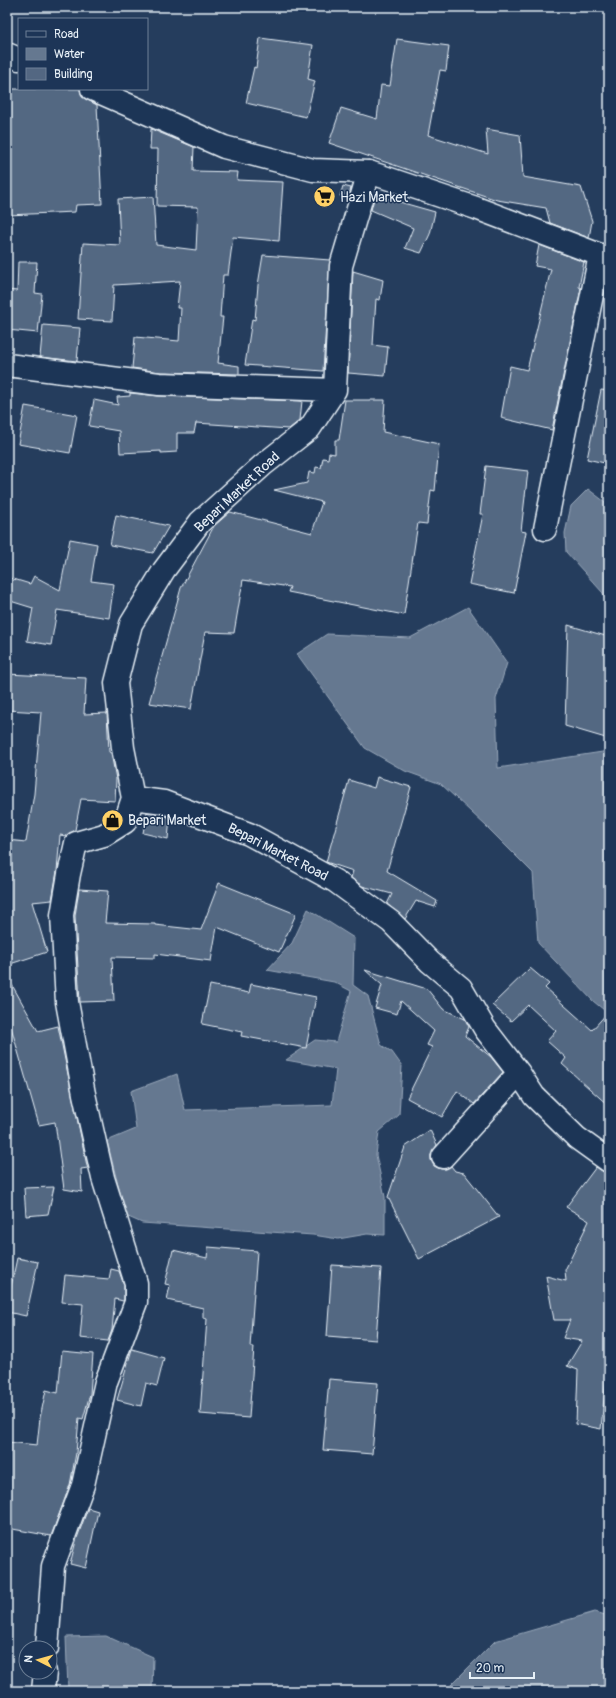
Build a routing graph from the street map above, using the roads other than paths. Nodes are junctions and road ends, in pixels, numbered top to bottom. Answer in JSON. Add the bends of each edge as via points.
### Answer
{"nodes":[{"id":1,"x":7,"y":54,"type":"edge"},
{"id":2,"x":18,"y":59,"type":"edge"},
{"id":3,"x":94,"y":90,"type":"edge"},
{"id":4,"x":369,"y":172,"type":"junction"},
{"id":5,"x":605,"y":256,"type":"edge"},
{"id":6,"x":7,"y":365,"type":"edge"},
{"id":7,"x":335,"y":390,"type":"junction"},
{"id":8,"x":545,"y":529,"type":"dead end"},
{"id":9,"x":133,"y":798,"type":"junction"},
{"id":10,"x":519,"y":1073,"type":"junction"},
{"id":11,"x":443,"y":1157,"type":"dead end"},
{"id":12,"x":609,"y":1161,"type":"edge"},
{"id":13,"x":48,"y":1640,"type":"edge"},
{"id":14,"x":44,"y":1680,"type":"edge"},
{"id":15,"x":43,"y":1691,"type":"edge"}],
"edges":[{"from":1,"to":2,"type":"street"},
{"from":3,"to":4,"type":"street","via":[[224,147],[313,170]]},
{"from":4,"to":5,"type":"street"},
{"from":4,"to":7,"type":"street","via":[[342,266]]},
{"from":5,"to":8,"type":"street"},
{"from":6,"to":7,"type":"street","via":[[158,384]]},
{"from":7,"to":9,"type":"street","name":"Bepari Market Road","via":[[310,428],[200,522],[164,570],[131,624],[116,683],[123,748]]},
{"from":9,"to":10,"type":"street","name":"Bepari Market Road","via":[[164,802],[249,834],[335,881],[391,922],[430,962],[461,988],[485,1029]]},
{"from":9,"to":13,"type":"street","via":[[125,822],[104,835],[76,843],[62,915],[68,1010],[84,1094],[103,1178],[136,1283],[136,1302],[106,1382],[82,1484],[53,1566]]},
{"from":10,"to":11,"type":"street"},
{"from":10,"to":12,"type":"street","name":"Bepari Market Road","via":[[534,1096],[577,1138]]},
{"from":14,"to":15,"type":"street"}]}
